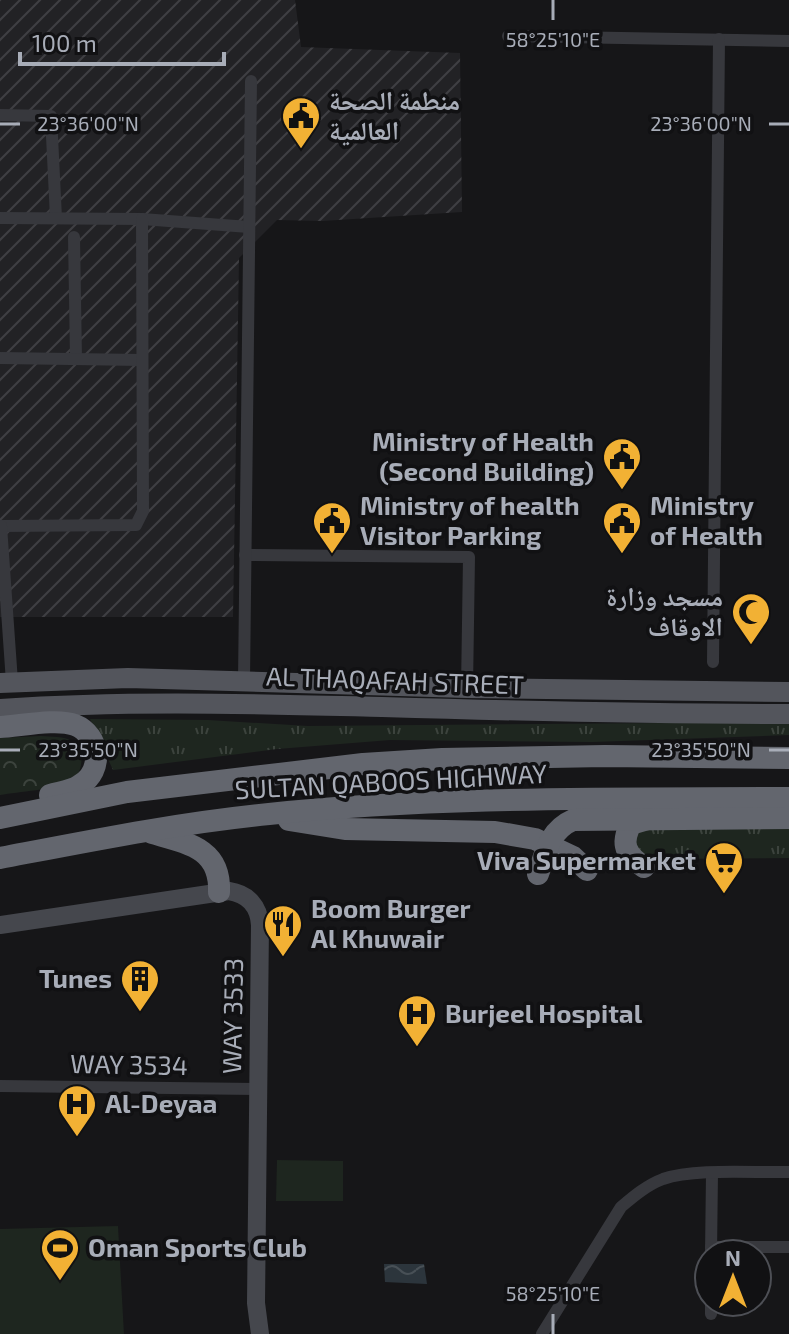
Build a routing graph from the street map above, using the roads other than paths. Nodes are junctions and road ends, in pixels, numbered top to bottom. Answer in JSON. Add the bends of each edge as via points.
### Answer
{"nodes":[{"id":1,"x":508,"y":36,"type":"dead end"},
{"id":2,"x":719,"y":39,"type":"junction"},
{"id":3,"x":789,"y":41,"type":"edge"},
{"id":4,"x":251,"y":81,"type":"dead end"},
{"id":5,"x":0,"y":115,"type":"edge"},
{"id":6,"x":0,"y":218,"type":"edge"},
{"id":7,"x":56,"y":218,"type":"junction"},
{"id":8,"x":142,"y":219,"type":"junction"},
{"id":9,"x":249,"y":227,"type":"junction"},
{"id":10,"x":74,"y":237,"type":"dead end"},
{"id":11,"x":0,"y":358,"type":"edge"},
{"id":12,"x":76,"y":359,"type":"junction"},
{"id":13,"x":142,"y":360,"type":"junction"},
{"id":14,"x":0,"y":526,"type":"edge"},
{"id":15,"x":245,"y":555,"type":"junction"},
{"id":16,"x":713,"y":662,"type":"dead end"},
{"id":17,"x":244,"y":681,"type":"junction"},
{"id":18,"x":6,"y":683,"type":"edge"},
{"id":19,"x":467,"y":688,"type":"junction"},
{"id":20,"x":789,"y":692,"type":"edge"},
{"id":21,"x":0,"y":709,"type":"edge"},
{"id":22,"x":789,"y":713,"type":"edge"},
{"id":23,"x":0,"y":727,"type":"edge"},
{"id":24,"x":789,"y":758,"type":"edge"},
{"id":25,"x":789,"y":798,"type":"edge"},
{"id":26,"x":269,"y":814,"type":"junction"},
{"id":27,"x":5,"y":816,"type":"edge"},
{"id":28,"x":651,"y":818,"type":"junction"},
{"id":29,"x":789,"y":818,"type":"edge"},
{"id":30,"x":144,"y":830,"type":"junction"},
{"id":31,"x":548,"y":844,"type":"junction"},
{"id":32,"x":0,"y":858,"type":"edge"},
{"id":33,"x":644,"y":867,"type":"dead end"},
{"id":34,"x":587,"y":870,"type":"dead end"},
{"id":35,"x":538,"y":874,"type":"dead end"},
{"id":36,"x":219,"y":892,"type":"junction"},
{"id":37,"x":0,"y":925,"type":"edge"},
{"id":38,"x":0,"y":1086,"type":"edge"},
{"id":39,"x":258,"y":1089,"type":"junction"},
{"id":40,"x":789,"y":1172,"type":"edge"},
{"id":41,"x":712,"y":1173,"type":"junction"},
{"id":42,"x":711,"y":1238,"type":"edge"},
{"id":43,"x":260,"y":1334,"type":"edge"},
{"id":44,"x":542,"y":1334,"type":"edge"}],
"edges":[{"from":1,"to":2,"type":"street"},
{"from":2,"to":3,"type":"street"},
{"from":2,"to":16,"type":"street"},
{"from":4,"to":9,"type":"street"},
{"from":5,"to":7,"type":"street","via":[[51,116]]},
{"from":6,"to":7,"type":"street"},
{"from":7,"to":8,"type":"street"},
{"from":8,"to":9,"type":"street"},
{"from":8,"to":13,"type":"street"},
{"from":9,"to":15,"type":"street"},
{"from":10,"to":12,"type":"street"},
{"from":11,"to":12,"type":"street"},
{"from":12,"to":13,"type":"street"},
{"from":13,"to":14,"type":"street","via":[[143,511],[136,525]]},
{"from":14,"to":18,"type":"street"},
{"from":15,"to":17,"type":"street"},
{"from":15,"to":19,"type":"street","via":[[469,557]]},
{"from":17,"to":18,"type":"main road","name":"AL THAQAFAH STREET"},
{"from":17,"to":19,"type":"main road","name":"AL THAQAFAH STREET"},
{"from":19,"to":20,"type":"main road","name":"AL THAQAFAH STREET"},
{"from":21,"to":22,"type":"main road","name":"AL THAQAFAH STREET","via":[[213,703]]},
{"from":23,"to":27,"type":"highway","via":[[71,723],[89,735],[96,750],[92,773],[81,785],[28,802]]},
{"from":24,"to":27,"type":"highway","name":"SULTAN QABOOS HIGHWAY","via":[[605,756],[363,764],[127,792]]},
{"from":25,"to":26,"type":"highway","name":"SULTAN QABOOS HIGHWAY","via":[[507,801]]},
{"from":26,"to":30,"type":"highway","name":"SULTAN QABOOS HIGHWAY"},
{"from":26,"to":31,"type":"highway","via":[[323,827],[495,832]]},
{"from":28,"to":29,"type":"highway"},
{"from":28,"to":31,"type":"highway","via":[[573,820],[559,827]]},
{"from":28,"to":33,"type":"highway","via":[[631,824],[625,834],[624,847]]},
{"from":30,"to":32,"type":"highway","name":"SULTAN QABOOS HIGHWAY"},
{"from":30,"to":36,"type":"highway","via":[[207,854],[217,872]]},
{"from":31,"to":34,"type":"highway"},
{"from":31,"to":35,"type":"highway"},
{"from":36,"to":37,"type":"street"},
{"from":36,"to":39,"type":"street","name":"WAY 3533","via":[[246,895],[260,914]]},
{"from":38,"to":39,"type":"street","name":"WAY 3534"},
{"from":39,"to":43,"type":"street","name":"WAY 3533"},
{"from":40,"to":41,"type":"street"},
{"from":41,"to":42,"type":"street"},
{"from":41,"to":44,"type":"street","via":[[666,1178],[621,1207]]}]}
